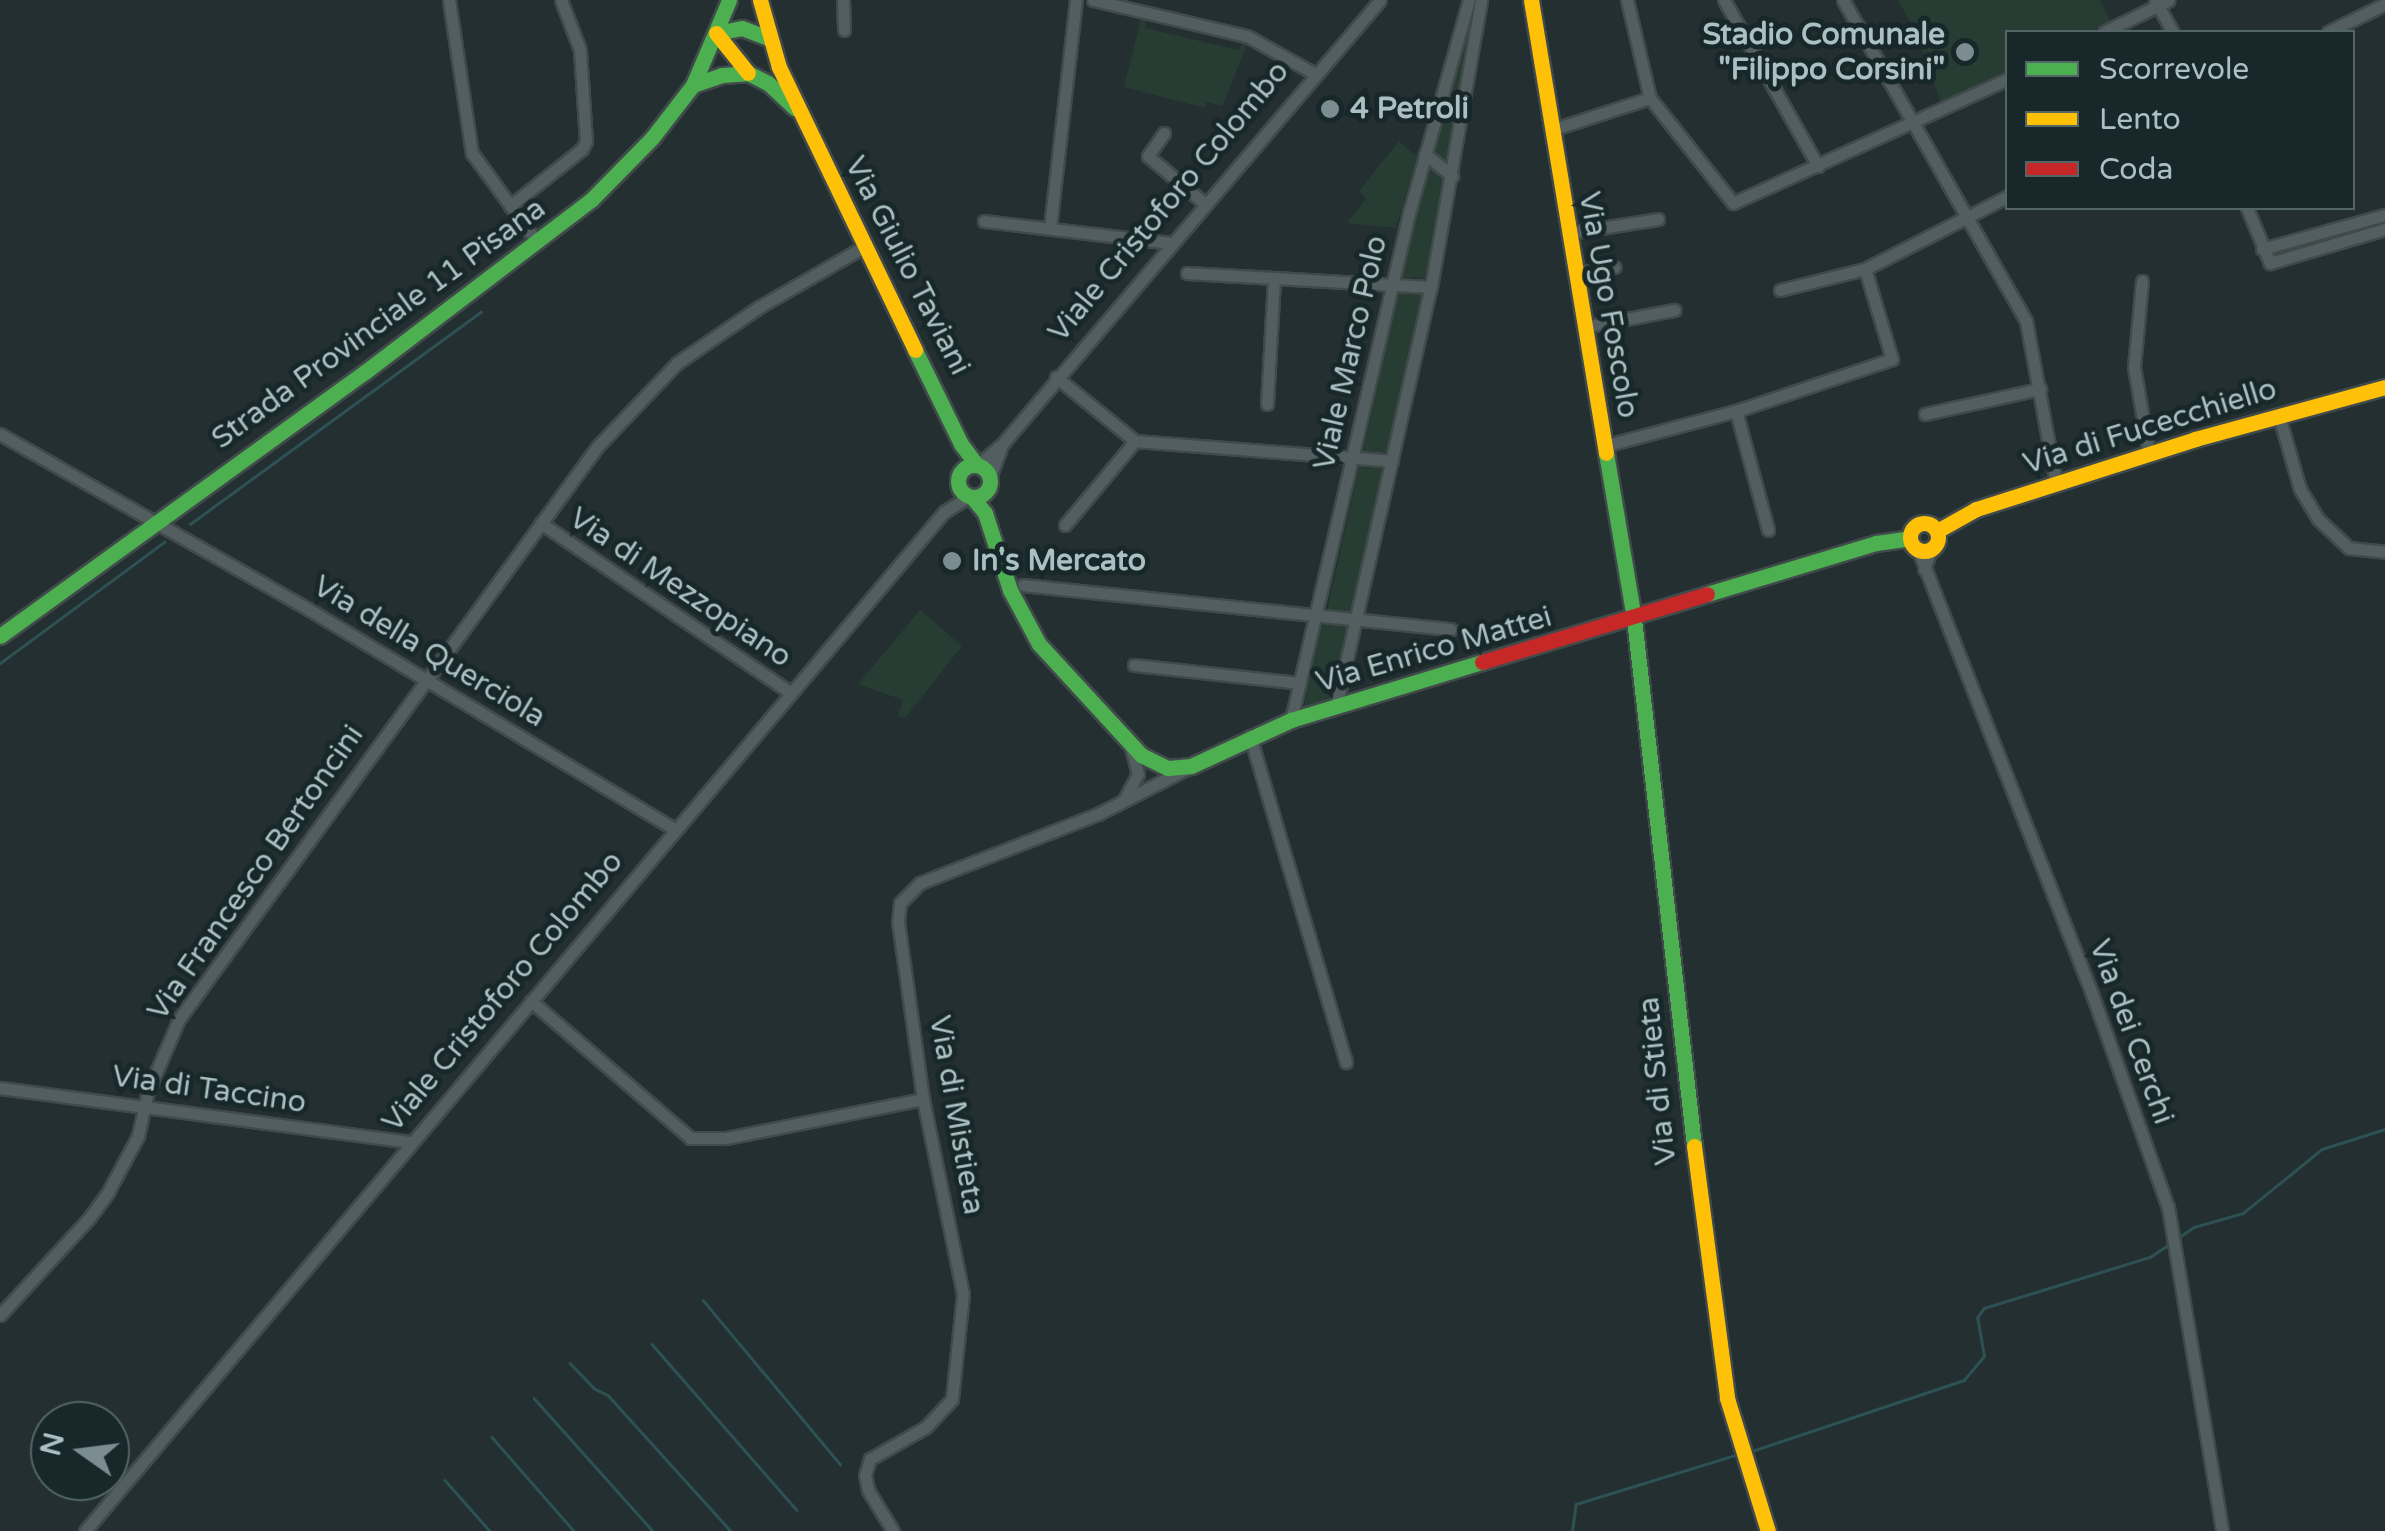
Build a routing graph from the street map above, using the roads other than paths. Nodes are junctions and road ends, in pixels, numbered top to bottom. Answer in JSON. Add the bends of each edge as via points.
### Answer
{"nodes":[{"id":1,"x":449,"y":0,"type":"edge"},
{"id":2,"x":560,"y":0,"type":"edge"},
{"id":3,"x":729,"y":0,"type":"edge"},
{"id":4,"x":760,"y":0,"type":"edge"},
{"id":5,"x":844,"y":0,"type":"edge"},
{"id":6,"x":1076,"y":0,"type":"edge"},
{"id":7,"x":1092,"y":0,"type":"edge"},
{"id":8,"x":1380,"y":0,"type":"edge"},
{"id":9,"x":1469,"y":0,"type":"edge"},
{"id":10,"x":1481,"y":0,"type":"edge"},
{"id":11,"x":1531,"y":0,"type":"edge"},
{"id":12,"x":1628,"y":0,"type":"edge"},
{"id":13,"x":1724,"y":0,"type":"edge"},
{"id":14,"x":1843,"y":0,"type":"edge"},
{"id":15,"x":2161,"y":2,"type":"edge"},
{"id":16,"x":2383,"y":6,"type":"edge"},
{"id":17,"x":844,"y":30,"type":"dead end"},
{"id":18,"x":2108,"y":30,"type":"edge"},
{"id":19,"x":2171,"y":30,"type":"edge"},
{"id":20,"x":2332,"y":30,"type":"edge"},
{"id":21,"x":716,"y":33,"type":"junction"},
{"id":22,"x":770,"y":39,"type":"junction"},
{"id":23,"x":748,"y":73,"type":"junction"},
{"id":24,"x":1315,"y":74,"type":"junction"},
{"id":25,"x":2005,"y":80,"type":"edge"},
{"id":26,"x":693,"y":85,"type":"junction"},
{"id":27,"x":1650,"y":98,"type":"junction"},
{"id":28,"x":800,"y":114,"type":"junction"},
{"id":29,"x":1914,"y":124,"type":"junction"},
{"id":30,"x":1551,"y":130,"type":"junction"},
{"id":31,"x":1164,"y":133,"type":"dead end"},
{"id":32,"x":1425,"y":154,"type":"junction"},
{"id":33,"x":1818,"y":166,"type":"junction"},
{"id":34,"x":1452,"y":176,"type":"junction"},
{"id":35,"x":2005,"y":198,"type":"edge"},
{"id":36,"x":1204,"y":203,"type":"junction"},
{"id":37,"x":510,"y":206,"type":"junction"},
{"id":38,"x":2248,"y":210,"type":"edge"},
{"id":39,"x":2385,"y":215,"type":"edge"},
{"id":40,"x":1968,"y":217,"type":"junction"},
{"id":41,"x":1658,"y":219,"type":"dead end"},
{"id":42,"x":984,"y":221,"type":"dead end"},
{"id":43,"x":1050,"y":228,"type":"junction"},
{"id":44,"x":2385,"y":228,"type":"edge"},
{"id":45,"x":1568,"y":233,"type":"junction"},
{"id":46,"x":537,"y":242,"type":"junction"},
{"id":47,"x":1170,"y":242,"type":"junction"},
{"id":48,"x":865,"y":246,"type":"junction"},
{"id":49,"x":2262,"y":250,"type":"junction"},
{"id":50,"x":1615,"y":266,"type":"dead end"},
{"id":51,"x":1865,"y":268,"type":"junction"},
{"id":52,"x":1187,"y":273,"type":"dead end"},
{"id":53,"x":1574,"y":273,"type":"junction"},
{"id":54,"x":1274,"y":279,"type":"junction"},
{"id":55,"x":2142,"y":281,"type":"dead end"},
{"id":56,"x":1392,"y":285,"type":"junction"},
{"id":57,"x":1431,"y":287,"type":"junction"},
{"id":58,"x":1780,"y":290,"type":"dead end"},
{"id":59,"x":1674,"y":310,"type":"dead end"},
{"id":60,"x":1584,"y":327,"type":"junction"},
{"id":61,"x":1056,"y":377,"type":"junction"},
{"id":62,"x":2385,"y":387,"type":"edge"},
{"id":63,"x":2040,"y":389,"type":"junction"},
{"id":64,"x":1266,"y":404,"type":"dead end"},
{"id":65,"x":1736,"y":411,"type":"junction"},
{"id":66,"x":1925,"y":414,"type":"dead end"},
{"id":67,"x":2279,"y":416,"type":"junction"},
{"id":68,"x":0,"y":434,"type":"edge"},
{"id":69,"x":1004,"y":442,"type":"junction"},
{"id":70,"x":1135,"y":442,"type":"junction"},
{"id":71,"x":962,"y":444,"type":"junction"},
{"id":72,"x":1604,"y":446,"type":"junction"},
{"id":73,"x":2149,"y":454,"type":"junction"},
{"id":74,"x":1354,"y":459,"type":"junction"},
{"id":75,"x":1392,"y":461,"type":"junction"},
{"id":76,"x":977,"y":464,"type":"junction"},
{"id":77,"x":959,"y":475,"type":"junction"},
{"id":78,"x":2056,"y":484,"type":"junction"},
{"id":79,"x":980,"y":490,"type":"junction"},
{"id":80,"x":155,"y":521,"type":"junction"},
{"id":81,"x":540,"y":523,"type":"junction"},
{"id":82,"x":1065,"y":526,"type":"dead end"},
{"id":83,"x":1768,"y":530,"type":"dead end"},
{"id":84,"x":1937,"y":531,"type":"junction"},
{"id":85,"x":1920,"y":546,"type":"junction"},
{"id":86,"x":2385,"y":552,"type":"edge"},
{"id":87,"x":1023,"y":585,"type":"dead end"},
{"id":88,"x":1316,"y":616,"type":"junction"},
{"id":89,"x":1356,"y":619,"type":"junction"},
{"id":90,"x":1634,"y":619,"type":"junction"},
{"id":91,"x":1451,"y":629,"type":"dead end"},
{"id":92,"x":0,"y":636,"type":"edge"},
{"id":93,"x":1134,"y":665,"type":"dead end"},
{"id":94,"x":425,"y":677,"type":"junction"},
{"id":95,"x":1300,"y":683,"type":"junction"},
{"id":96,"x":791,"y":694,"type":"junction"},
{"id":97,"x":1336,"y":707,"type":"junction"},
{"id":98,"x":1291,"y":720,"type":"junction"},
{"id":99,"x":1250,"y":736,"type":"junction"},
{"id":100,"x":1129,"y":744,"type":"junction"},
{"id":101,"x":1191,"y":766,"type":"junction"},
{"id":102,"x":1122,"y":803,"type":"junction"},
{"id":103,"x":676,"y":830,"type":"junction"},
{"id":104,"x":531,"y":1001,"type":"junction"},
{"id":105,"x":1346,"y":1062,"type":"dead end"},
{"id":106,"x":0,"y":1088,"type":"edge"},
{"id":107,"x":923,"y":1099,"type":"junction"},
{"id":108,"x":145,"y":1107,"type":"junction"},
{"id":109,"x":411,"y":1142,"type":"junction"},
{"id":110,"x":0,"y":1315,"type":"edge"},
{"id":111,"x":85,"y":1531,"type":"edge"},
{"id":112,"x":893,"y":1531,"type":"edge"},
{"id":113,"x":1768,"y":1531,"type":"edge"},
{"id":114,"x":2222,"y":1531,"type":"edge"}],
"edges":[{"from":1,"to":37,"type":"street","via":[[472,153]]},
{"from":2,"to":37,"type":"street","via":[[580,50],[586,142]]},
{"from":3,"to":21,"type":"main road","name":"Strada Provinciale 11 Pisana"},
{"from":4,"to":22,"type":"main road","name":"Via Giulio Taviani"},
{"from":5,"to":17,"type":"street"},
{"from":6,"to":43,"type":"street"},
{"from":7,"to":24,"type":"street","via":[[1247,36]]},
{"from":8,"to":24,"type":"street","name":"Viale Cristoforo Colombo"},
{"from":9,"to":32,"type":"street","name":"Viale Marco Polo"},
{"from":10,"to":34,"type":"street","name":"Viale Marco Polo"},
{"from":11,"to":30,"type":"main road","name":"Via Ugo Foscolo"},
{"from":12,"to":27,"type":"street"},
{"from":13,"to":33,"type":"street"},
{"from":14,"to":29,"type":"street"},
{"from":15,"to":18,"type":"street"},
{"from":15,"to":19,"type":"street"},
{"from":16,"to":20,"type":"street"},
{"from":21,"to":22,"type":"main road","via":[[742,28]]},
{"from":21,"to":23,"type":"main road","name":"Via Giulio Taviani"},
{"from":21,"to":26,"type":"main road","name":"Strada Provinciale 11 Pisana"},
{"from":22,"to":28,"type":"main road","name":"Via Giulio Taviani"},
{"from":23,"to":26,"type":"main road"},
{"from":23,"to":28,"type":"main road","name":"Via Giulio Taviani"},
{"from":24,"to":36,"type":"street","name":"Viale Cristoforo Colombo"},
{"from":25,"to":29,"type":"street"},
{"from":26,"to":46,"type":"main road","name":"Strada Provinciale 11 Pisana","via":[[617,176]]},
{"from":27,"to":30,"type":"street"},
{"from":27,"to":33,"type":"street","via":[[1733,203]]},
{"from":28,"to":48,"type":"main road","name":"Via Giulio Taviani"},
{"from":29,"to":33,"type":"street"},
{"from":29,"to":40,"type":"street"},
{"from":30,"to":45,"type":"main road","name":"Via Ugo Foscolo"},
{"from":31,"to":36,"type":"street","via":[[1148,156]]},
{"from":32,"to":34,"type":"street"},
{"from":32,"to":56,"type":"street","name":"Viale Marco Polo"},
{"from":34,"to":57,"type":"street","name":"Viale Marco Polo"},
{"from":35,"to":40,"type":"street"},
{"from":36,"to":47,"type":"street","name":"Viale Cristoforo Colombo"},
{"from":37,"to":46,"type":"street"},
{"from":38,"to":49,"type":"street"},
{"from":39,"to":49,"type":"street"},
{"from":40,"to":51,"type":"street"},
{"from":40,"to":63,"type":"street","via":[[2026,321]]},
{"from":41,"to":45,"type":"street"},
{"from":42,"to":43,"type":"street"},
{"from":43,"to":47,"type":"street"},
{"from":44,"to":49,"type":"street","via":[[2270,263]]},
{"from":45,"to":53,"type":"main road","name":"Via Ugo Foscolo"},
{"from":46,"to":80,"type":"main road","name":"Strada Provinciale 11 Pisana"},
{"from":47,"to":61,"type":"street","name":"Viale Cristoforo Colombo"},
{"from":48,"to":71,"type":"main road","name":"Via Giulio Taviani"},
{"from":48,"to":81,"type":"street","name":"Via Francesco Bertoncini","via":[[677,363],[596,447]]},
{"from":50,"to":53,"type":"street"},
{"from":51,"to":58,"type":"street"},
{"from":51,"to":65,"type":"street","via":[[1892,359]]},
{"from":52,"to":54,"type":"street"},
{"from":53,"to":60,"type":"main road","name":"Via Ugo Foscolo"},
{"from":54,"to":56,"type":"street"},
{"from":54,"to":64,"type":"street"},
{"from":55,"to":73,"type":"street","via":[[2134,367]]},
{"from":56,"to":57,"type":"street"},
{"from":56,"to":74,"type":"street","name":"Viale Marco Polo"},
{"from":57,"to":75,"type":"street","name":"Viale Marco Polo"},
{"from":59,"to":60,"type":"street"},
{"from":60,"to":72,"type":"main road","name":"Via Ugo Foscolo"},
{"from":61,"to":69,"type":"street","name":"Viale Cristoforo Colombo"},
{"from":61,"to":70,"type":"street"},
{"from":62,"to":67,"type":"main road","name":"Via di Fucecchiello"},
{"from":63,"to":66,"type":"street"},
{"from":63,"to":78,"type":"street"},
{"from":65,"to":72,"type":"street"},
{"from":65,"to":83,"type":"street"},
{"from":67,"to":73,"type":"main road","name":"Via di Fucecchiello"},
{"from":67,"to":86,"type":"street","via":[[2300,488],[2318,518],[2349,548]]},
{"from":68,"to":80,"type":"street","name":"Via della Querciola"},
{"from":69,"to":76,"type":"street","name":"Viale Cristoforo Colombo"},
{"from":69,"to":79,"type":"street","name":"Viale Cristoforo Colombo"},
{"from":70,"to":74,"type":"street"},
{"from":70,"to":82,"type":"street"},
{"from":71,"to":76,"type":"main road","name":"Via Giulio Taviani"},
{"from":71,"to":77,"type":"main road"},
{"from":72,"to":90,"type":"main road","name":"Via Ugo Foscolo"},
{"from":73,"to":78,"type":"main road","name":"Via di Fucecchiello"},
{"from":74,"to":75,"type":"street"},
{"from":74,"to":88,"type":"street","name":"Viale Marco Polo"},
{"from":75,"to":89,"type":"street","name":"Viale Marco Polo"},
{"from":76,"to":77,"type":"main road","name":"Viale Cristoforo Colombo"},
{"from":76,"to":79,"type":"main road"},
{"from":77,"to":79,"type":"main road","via":[[960,488]]},
{"from":78,"to":84,"type":"main road","name":"Via di Fucecchiello","via":[[1966,513]]},
{"from":79,"to":96,"type":"street","name":"Viale Cristoforo Colombo","via":[[944,512]]},
{"from":79,"to":100,"type":"main road","via":[[1010,590],[1039,644]]},
{"from":80,"to":92,"type":"main road","name":"Strada Provinciale 11 Pisana"},
{"from":80,"to":94,"type":"street","name":"Via della Querciola"},
{"from":81,"to":94,"type":"street","name":"Via Francesco Bertoncini"},
{"from":81,"to":96,"type":"street","name":"Via di Mezzopiano"},
{"from":84,"to":85,"type":"main road","via":[[1938,540]]},
{"from":84,"to":85,"type":"main road","name":"Via di Fucecchiello","via":[[1914,527]]},
{"from":85,"to":90,"type":"main road","via":[[1876,543]]},
{"from":85,"to":114,"type":"street","name":"Via dei Cerchi","via":[[2092,994],[2173,1228]]},
{"from":87,"to":88,"type":"street"},
{"from":88,"to":89,"type":"street"},
{"from":88,"to":95,"type":"street","name":"Viale Marco Polo"},
{"from":89,"to":91,"type":"street"},
{"from":89,"to":97,"type":"street","name":"Viale Marco Polo"},
{"from":90,"to":97,"type":"main road","name":"Via Enrico Mattei"},
{"from":90,"to":113,"type":"main road","name":"Via di Stieta","via":[[1710,1300],[1727,1398]]},
{"from":93,"to":95,"type":"street"},
{"from":94,"to":103,"type":"street","name":"Via della Querciola"},
{"from":94,"to":108,"type":"street","name":"Via Francesco Bertoncini","via":[[179,1019]]},
{"from":95,"to":98,"type":"street","name":"Viale Marco Polo"},
{"from":96,"to":103,"type":"street","name":"Viale Cristoforo Colombo"},
{"from":97,"to":98,"type":"main road","name":"Via Enrico Mattei"},
{"from":98,"to":99,"type":"main road","name":"Via Enrico Mattei"},
{"from":99,"to":101,"type":"main road","name":"Via Enrico Mattei"},
{"from":99,"to":105,"type":"street"},
{"from":100,"to":101,"type":"main road","via":[[1160,767]]},
{"from":100,"to":102,"type":"street","via":[[1138,774]]},
{"from":101,"to":102,"type":"street","name":"Via di Mistieta"},
{"from":102,"to":107,"type":"street","name":"Via di Mistieta","via":[[970,860],[908,892],[898,922]]},
{"from":103,"to":104,"type":"street","name":"Viale Cristoforo Colombo"},
{"from":104,"to":107,"type":"street","via":[[690,1138],[726,1138]]},
{"from":104,"to":109,"type":"street","name":"Viale Cristoforo Colombo"},
{"from":106,"to":108,"type":"street","name":"Via di Taccino"},
{"from":107,"to":112,"type":"street","name":"Via di Mistieta","via":[[960,1275],[962,1322],[952,1399],[926,1427],[870,1459],[868,1490]]},
{"from":108,"to":109,"type":"street","name":"Via di Taccino"},
{"from":108,"to":110,"type":"street","name":"Via Francesco Bertoncini","via":[[128,1157],[90,1217]]},
{"from":109,"to":111,"type":"street","name":"Viale Cristoforo Colombo"}]}
